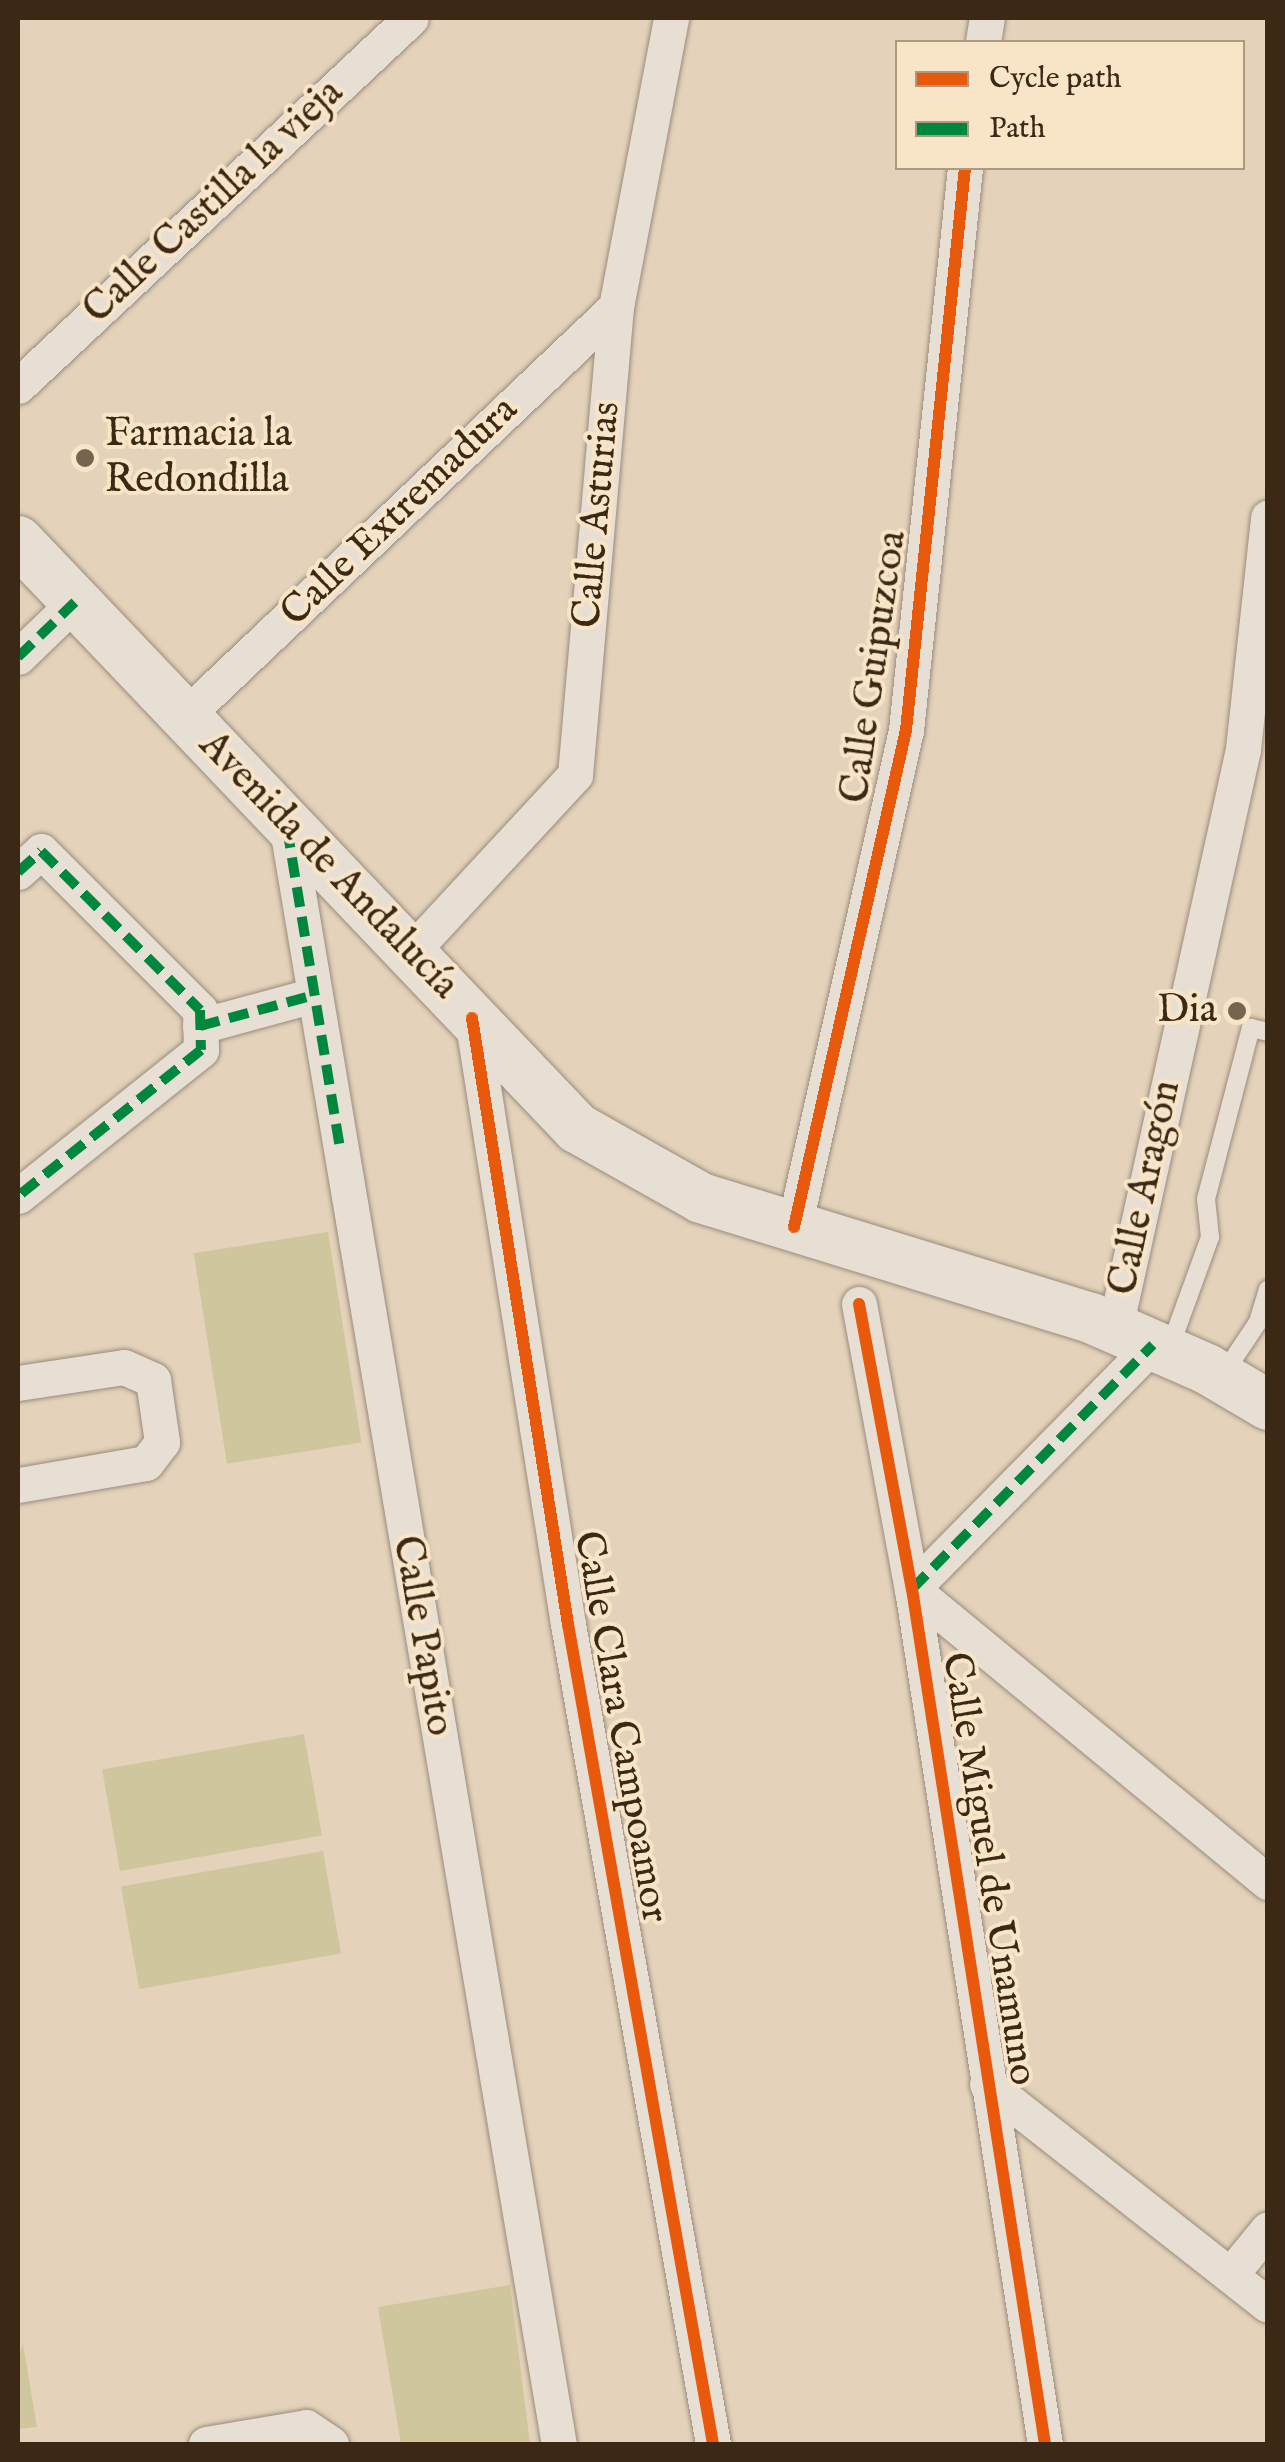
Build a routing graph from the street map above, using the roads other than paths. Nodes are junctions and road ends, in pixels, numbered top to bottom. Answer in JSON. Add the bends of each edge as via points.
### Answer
{"nodes":[{"id":1,"x":411,"y":18,"type":"edge"},
{"id":2,"x":671,"y":18,"type":"edge"},
{"id":3,"x":965,"y":170,"type":"edge"},
{"id":4,"x":616,"y":307,"type":"junction"},
{"id":5,"x":18,"y":386,"type":"edge"},
{"id":6,"x":1268,"y":517,"type":"edge"},
{"id":7,"x":18,"y":541,"type":"edge"},
{"id":8,"x":75,"y":602,"type":"junction"},
{"id":9,"x":18,"y":657,"type":"edge"},
{"id":10,"x":185,"y":716,"type":"junction"},
{"id":11,"x":1255,"y":748,"type":"edge"},
{"id":12,"x":287,"y":828,"type":"junction"},
{"id":13,"x":18,"y":872,"type":"edge"},
{"id":14,"x":410,"y":953,"type":"junction"},
{"id":15,"x":314,"y":995,"type":"junction"},
{"id":16,"x":472,"y":1018,"type":"junction"},
{"id":17,"x":200,"y":1026,"type":"junction"},
{"id":18,"x":1268,"y":1032,"type":"edge"},
{"id":19,"x":18,"y":1196,"type":"edge"},
{"id":20,"x":794,"y":1227,"type":"junction"},
{"id":21,"x":1268,"y":1290,"type":"edge"},
{"id":22,"x":859,"y":1304,"type":"dead end"},
{"id":23,"x":1145,"y":1342,"type":"junction"},
{"id":24,"x":1221,"y":1378,"type":"junction"},
{"id":25,"x":18,"y":1384,"type":"edge"},
{"id":26,"x":1268,"y":1405,"type":"edge"},
{"id":27,"x":18,"y":1486,"type":"edge"},
{"id":28,"x":912,"y":1588,"type":"junction"},
{"id":29,"x":1268,"y":1882,"type":"edge"},
{"id":30,"x":988,"y":2084,"type":"junction"},
{"id":31,"x":1268,"y":2229,"type":"edge"},
{"id":32,"x":1231,"y":2274,"type":"junction"},
{"id":33,"x":1268,"y":2305,"type":"edge"},
{"id":34,"x":206,"y":2444,"type":"edge"},
{"id":35,"x":331,"y":2444,"type":"edge"},
{"id":36,"x":558,"y":2444,"type":"edge"},
{"id":37,"x":713,"y":2444,"type":"edge"},
{"id":38,"x":1045,"y":2444,"type":"edge"}],
"edges":[{"from":1,"to":5,"type":"street","name":"Calle Castilla la vieja"},
{"from":2,"to":4,"type":"street","name":"Calle Asturias"},
{"from":3,"to":20,"type":"street","name":"Calle Guipuzcoa","via":[[906,730]]},
{"from":4,"to":10,"type":"street","name":"Calle Extremadura"},
{"from":4,"to":14,"type":"street","name":"Calle Asturias","via":[[575,775]]},
{"from":6,"to":11,"type":"street","name":"Calle Aragón"},
{"from":7,"to":8,"type":"main road","name":"Avenida de Andalucía"},
{"from":8,"to":9,"type":"street"},
{"from":8,"to":10,"type":"main road","name":"Avenida de Andalucía"},
{"from":10,"to":12,"type":"main road","name":"Avenida de Andalucía"},
{"from":11,"to":23,"type":"street","name":"Calle Aragón"},
{"from":12,"to":14,"type":"main road","name":"Avenida de Andalucía"},
{"from":12,"to":15,"type":"street","name":"Calle Papito"},
{"from":13,"to":17,"type":"street","via":[[40,851],[200,1010]]},
{"from":14,"to":16,"type":"main road","name":"Avenida de Andalucía"},
{"from":15,"to":17,"type":"street"},
{"from":15,"to":36,"type":"street","name":"Calle Papito"},
{"from":16,"to":20,"type":"main road","name":"Avenida de Andalucía","via":[[577,1128],[702,1198]]},
{"from":16,"to":37,"type":"street","name":"Calle Clara Campoamor","via":[[568,1624]]},
{"from":17,"to":19,"type":"street","via":[[201,1050]]},
{"from":18,"to":23,"type":"lane","via":[[1250,1028],[1206,1199],[1210,1238]]},
{"from":20,"to":23,"type":"main road","name":"Avenida de Andalucía"},
{"from":21,"to":24,"type":"lane","via":[[1258,1322]]},
{"from":22,"to":28,"type":"street","name":"Calle Miguel de Unamuno"},
{"from":23,"to":24,"type":"main road","name":"Avenida de Andalucía"},
{"from":23,"to":28,"type":"street"},
{"from":24,"to":26,"type":"main road","name":"Avenida de Andalucía"},
{"from":25,"to":27,"type":"street","via":[[124,1367],[154,1380],[162,1442],[146,1463]]},
{"from":28,"to":29,"type":"street"},
{"from":28,"to":30,"type":"street","name":"Calle Miguel de Unamuno"},
{"from":30,"to":32,"type":"street"},
{"from":30,"to":38,"type":"street","name":"Calle Miguel de Unamuno"},
{"from":31,"to":32,"type":"street"},
{"from":32,"to":33,"type":"street"},
{"from":34,"to":35,"type":"street","via":[[306,2427]]}]}
